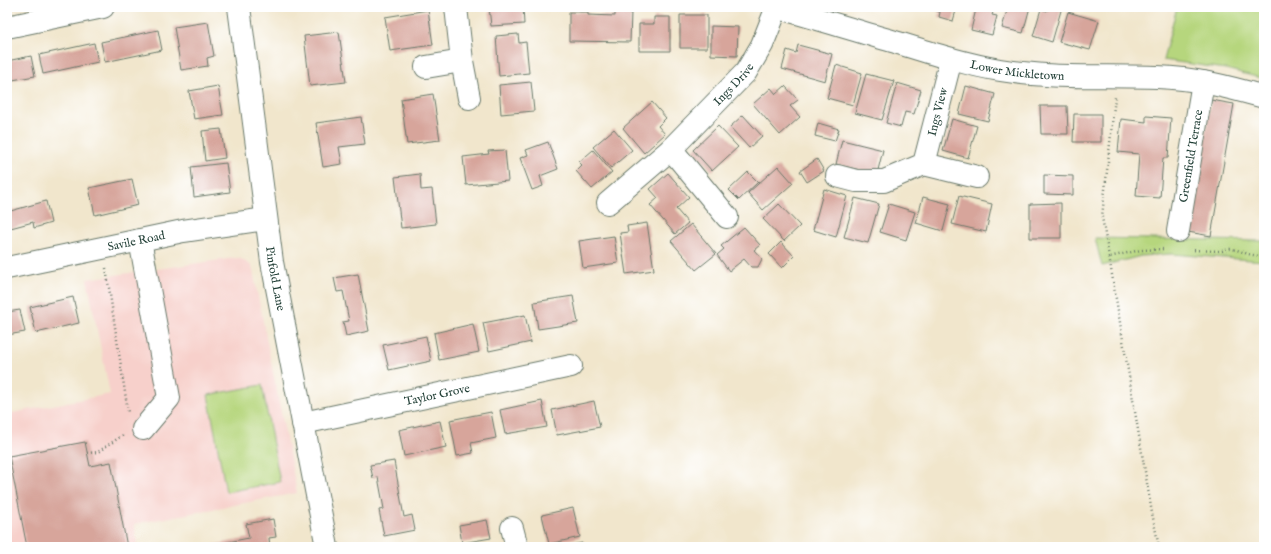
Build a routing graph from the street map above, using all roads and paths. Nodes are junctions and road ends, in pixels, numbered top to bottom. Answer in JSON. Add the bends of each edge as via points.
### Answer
{"nodes":[{"id":1,"x":103,"y":7,"type":"edge"},
{"id":2,"x":240,"y":7,"type":"edge"},
{"id":3,"x":456,"y":7,"type":"edge"},
{"id":4,"x":777,"y":7,"type":"edge"},
{"id":5,"x":7,"y":27,"type":"edge"},
{"id":6,"x":951,"y":59,"type":"junction"},
{"id":7,"x":462,"y":61,"type":"junction"},
{"id":8,"x":426,"y":67,"type":"dead end"},
{"id":9,"x":1117,"y":77,"type":"junction"},
{"id":10,"x":1203,"y":82,"type":"junction"},
{"id":11,"x":1264,"y":97,"type":"edge"},
{"id":12,"x":469,"y":98,"type":"dead end"},
{"id":13,"x":671,"y":149,"type":"junction"},
{"id":14,"x":924,"y":164,"type":"junction"},
{"id":15,"x":837,"y":176,"type":"dead end"},
{"id":16,"x":977,"y":177,"type":"dead end"},
{"id":17,"x":608,"y":203,"type":"dead end"},
{"id":18,"x":727,"y":216,"type":"dead end"},
{"id":19,"x":266,"y":219,"type":"junction"},
{"id":20,"x":140,"y":240,"type":"junction"},
{"id":21,"x":1173,"y":240,"type":"joint"},
{"id":22,"x":103,"y":248,"type":"junction"},
{"id":23,"x":1190,"y":250,"type":"dead end"},
{"id":24,"x":1109,"y":257,"type":"junction"},
{"id":25,"x":1264,"y":257,"type":"edge"},
{"id":26,"x":7,"y":268,"type":"edge"},
{"id":27,"x":571,"y":366,"type":"dead end"},
{"id":28,"x":303,"y":423,"type":"junction"},
{"id":29,"x":132,"y":426,"type":"junction"},
{"id":30,"x":87,"y":453,"type":"dead end"},
{"id":31,"x":327,"y":547,"type":"edge"},
{"id":32,"x":1159,"y":547,"type":"edge"}],
"edges":[{"from":1,"to":5,"type":"street"},
{"from":2,"to":19,"type":"street","name":"Pinfold Lane"},
{"from":3,"to":7,"type":"street"},
{"from":4,"to":6,"type":"street","name":"Lower Mickletown"},
{"from":4,"to":13,"type":"street","name":"Ings Drive","via":[[762,45],[746,72]]},
{"from":6,"to":9,"type":"street","name":"Lower Mickletown","via":[[1008,71]]},
{"from":6,"to":14,"type":"street","name":"Ings View"},
{"from":7,"to":8,"type":"street"},
{"from":7,"to":12,"type":"street"},
{"from":9,"to":10,"type":"street","name":"Lower Mickletown","via":[[1158,77]]},
{"from":9,"to":24,"type":"path","via":[[1102,217]]},
{"from":10,"to":11,"type":"street","name":"Lower Mickletown"},
{"from":10,"to":21,"type":"street","name":"Greenfield Terrace"},
{"from":13,"to":17,"type":"street","name":"Ings Drive"},
{"from":13,"to":18,"type":"street"},
{"from":14,"to":15,"type":"street","via":[[884,181],[856,181]]},
{"from":14,"to":16,"type":"street"},
{"from":19,"to":20,"type":"street","name":"Savile Road"},
{"from":19,"to":28,"type":"street","name":"Pinfold Lane"},
{"from":20,"to":22,"type":"street","name":"Savile Road"},
{"from":20,"to":29,"type":"street","via":[[169,398]]},
{"from":21,"to":24,"type":"path"},
{"from":22,"to":26,"type":"street","name":"Savile Road"},
{"from":22,"to":29,"type":"path"},
{"from":23,"to":25,"type":"path","via":[[1230,249]]},
{"from":24,"to":32,"type":"path"},
{"from":27,"to":28,"type":"street","name":"Taylor Grove"},
{"from":28,"to":31,"type":"street","name":"Pinfold Lane"},
{"from":29,"to":30,"type":"path","via":[[98,452]]}]}
